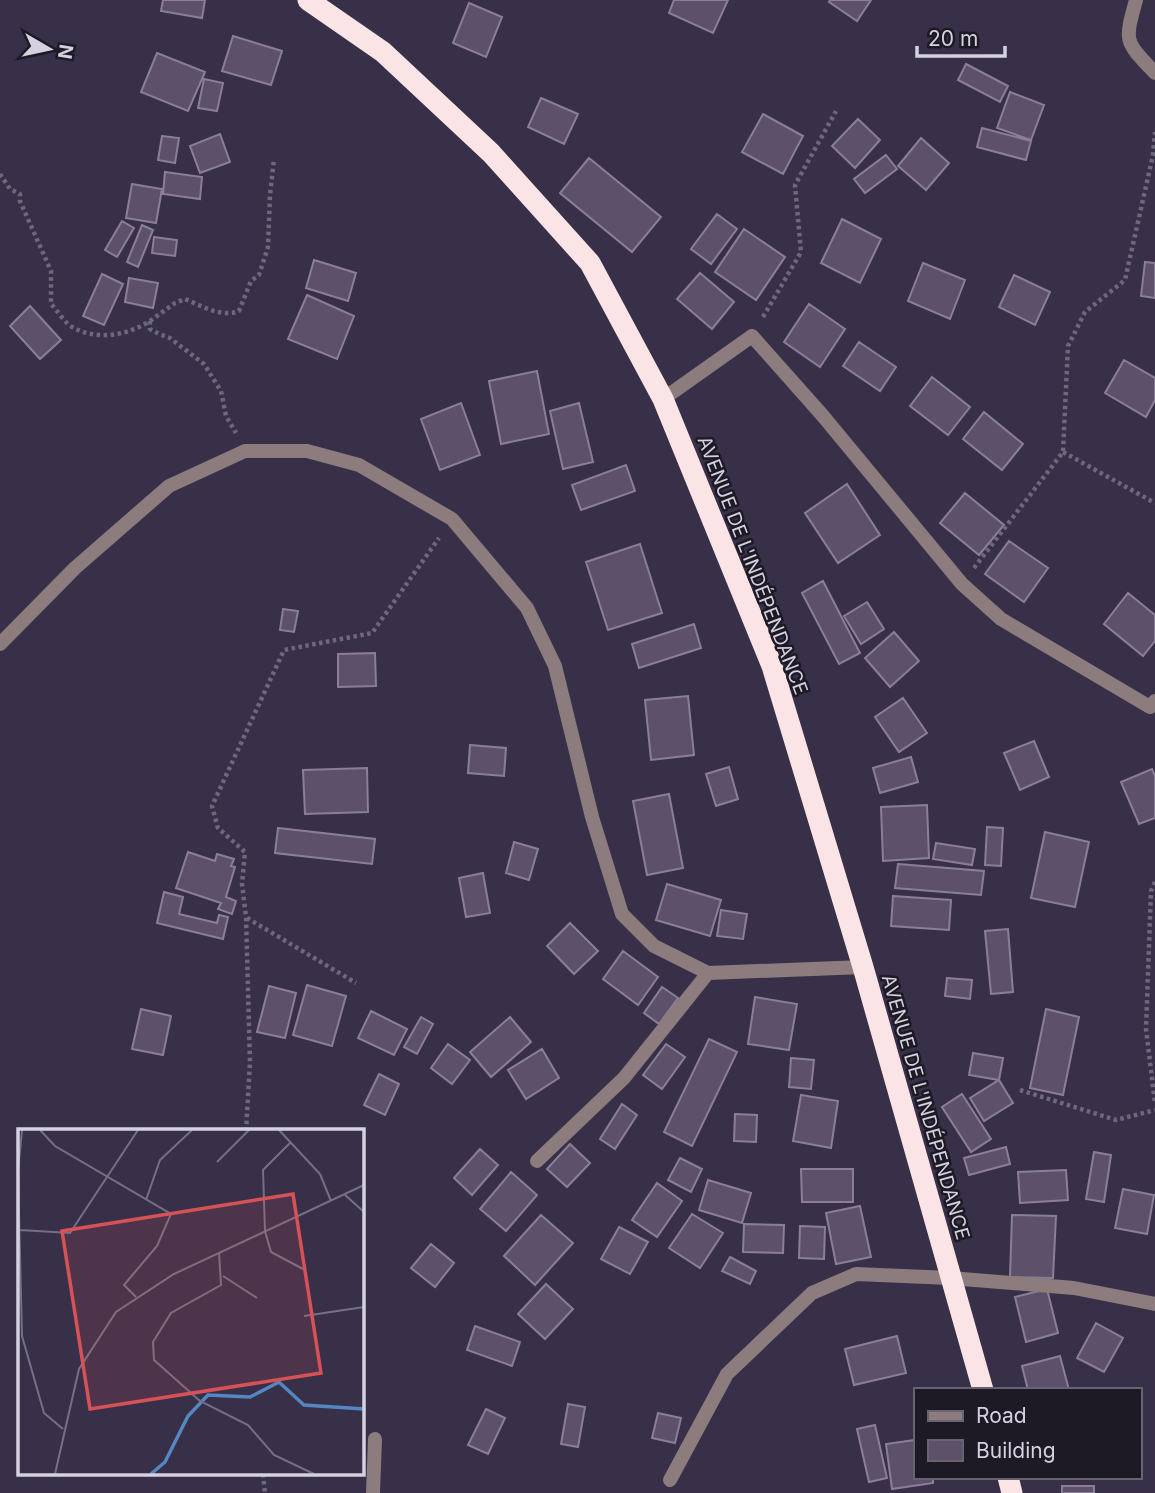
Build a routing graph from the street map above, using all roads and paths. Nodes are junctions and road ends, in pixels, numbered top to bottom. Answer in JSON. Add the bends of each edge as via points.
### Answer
{"nodes":[{"id":1,"x":308,"y":0,"type":"edge"},
{"id":2,"x":1136,"y":0,"type":"edge"},
{"id":3,"x":1155,"y":73,"type":"edge"},
{"id":4,"x":836,"y":111,"type":"dead end"},
{"id":5,"x":1155,"y":132,"type":"edge"},
{"id":6,"x":274,"y":159,"type":"dead end"},
{"id":7,"x":0,"y":174,"type":"edge"},
{"id":8,"x":150,"y":321,"type":"junction"},
{"id":9,"x":752,"y":336,"type":"junction"},
{"id":10,"x":663,"y":399,"type":"junction"},
{"id":11,"x":246,"y":451,"type":"junction"},
{"id":12,"x":1063,"y":452,"type":"junction"},
{"id":13,"x":1155,"y":503,"type":"edge"},
{"id":14,"x":452,"y":519,"type":"junction"},
{"id":15,"x":962,"y":584,"type":"junction"},
{"id":16,"x":0,"y":644,"type":"edge"},
{"id":17,"x":1155,"y":701,"type":"edge"},
{"id":18,"x":1155,"y":882,"type":"edge"},
{"id":19,"x":246,"y":917,"type":"junction"},
{"id":20,"x":863,"y":967,"type":"junction"},
{"id":21,"x":708,"y":973,"type":"junction"},
{"id":22,"x":356,"y":983,"type":"dead end"},
{"id":23,"x":1020,"y":1090,"type":"dead end"},
{"id":24,"x":1155,"y":1100,"type":"edge"},
{"id":25,"x":1155,"y":1110,"type":"edge"},
{"id":26,"x":246,"y":1129,"type":"edge"},
{"id":27,"x":537,"y":1161,"type":"dead end"},
{"id":28,"x":950,"y":1278,"type":"junction"},
{"id":29,"x":1155,"y":1304,"type":"edge"},
{"id":30,"x":982,"y":1388,"type":"edge"},
{"id":31,"x":375,"y":1438,"type":"dead end"},
{"id":32,"x":670,"y":1480,"type":"dead end"},
{"id":33,"x":373,"y":1493,"type":"edge"}],
"edges":[{"from":1,"to":10,"type":"highway","name":"AVENUE DE L'INDÉPENDANCE","via":[[383,52],[491,153],[590,263]]},
{"from":2,"to":3,"type":"street","via":[[1127,31],[1131,48]]},
{"from":4,"to":9,"type":"path","via":[[795,185],[801,252]]},
{"from":5,"to":12,"type":"path","via":[[1125,280],[1085,312],[1068,346]]},
{"from":6,"to":8,"type":"path","via":[[268,247],[239,311],[211,310],[186,299]]},
{"from":7,"to":8,"type":"path","via":[[10,189],[20,194],[51,271],[51,304],[72,327],[89,334],[120,334]]},
{"from":8,"to":11,"type":"path","via":[[150,329],[204,364],[221,391],[226,416]]},
{"from":9,"to":10,"type":"street"},
{"from":9,"to":15,"type":"street"},
{"from":10,"to":20,"type":"highway","name":"AVENUE DE L'INDÉPENDANCE","via":[[772,666]]},
{"from":11,"to":14,"type":"street","via":[[307,451],[359,465]]},
{"from":11,"to":16,"type":"street","via":[[169,486],[75,568]]},
{"from":12,"to":13,"type":"path"},
{"from":12,"to":15,"type":"path"},
{"from":14,"to":19,"type":"path","via":[[372,633],[284,650],[212,806],[218,828],[245,852]]},
{"from":14,"to":21,"type":"street","via":[[527,608],[555,666],[592,817],[622,914],[654,946]]},
{"from":15,"to":17,"type":"street","via":[[1001,619],[1150,707]]},
{"from":18,"to":24,"type":"path","via":[[1146,1029]]},
{"from":19,"to":22,"type":"path"},
{"from":19,"to":26,"type":"path","via":[[250,1063]]},
{"from":20,"to":21,"type":"street"},
{"from":20,"to":28,"type":"highway","name":"AVENUE DE L'INDÉPENDANCE"},
{"from":21,"to":27,"type":"street","via":[[624,1078]]},
{"from":23,"to":25,"type":"path","via":[[1116,1119]]},
{"from":28,"to":29,"type":"street","via":[[1074,1288]]},
{"from":28,"to":30,"type":"highway","name":"AVENUE DE L'INDÉPENDANCE"},
{"from":28,"to":32,"type":"street","via":[[856,1274],[813,1293],[727,1374]]},
{"from":31,"to":33,"type":"street"}]}
